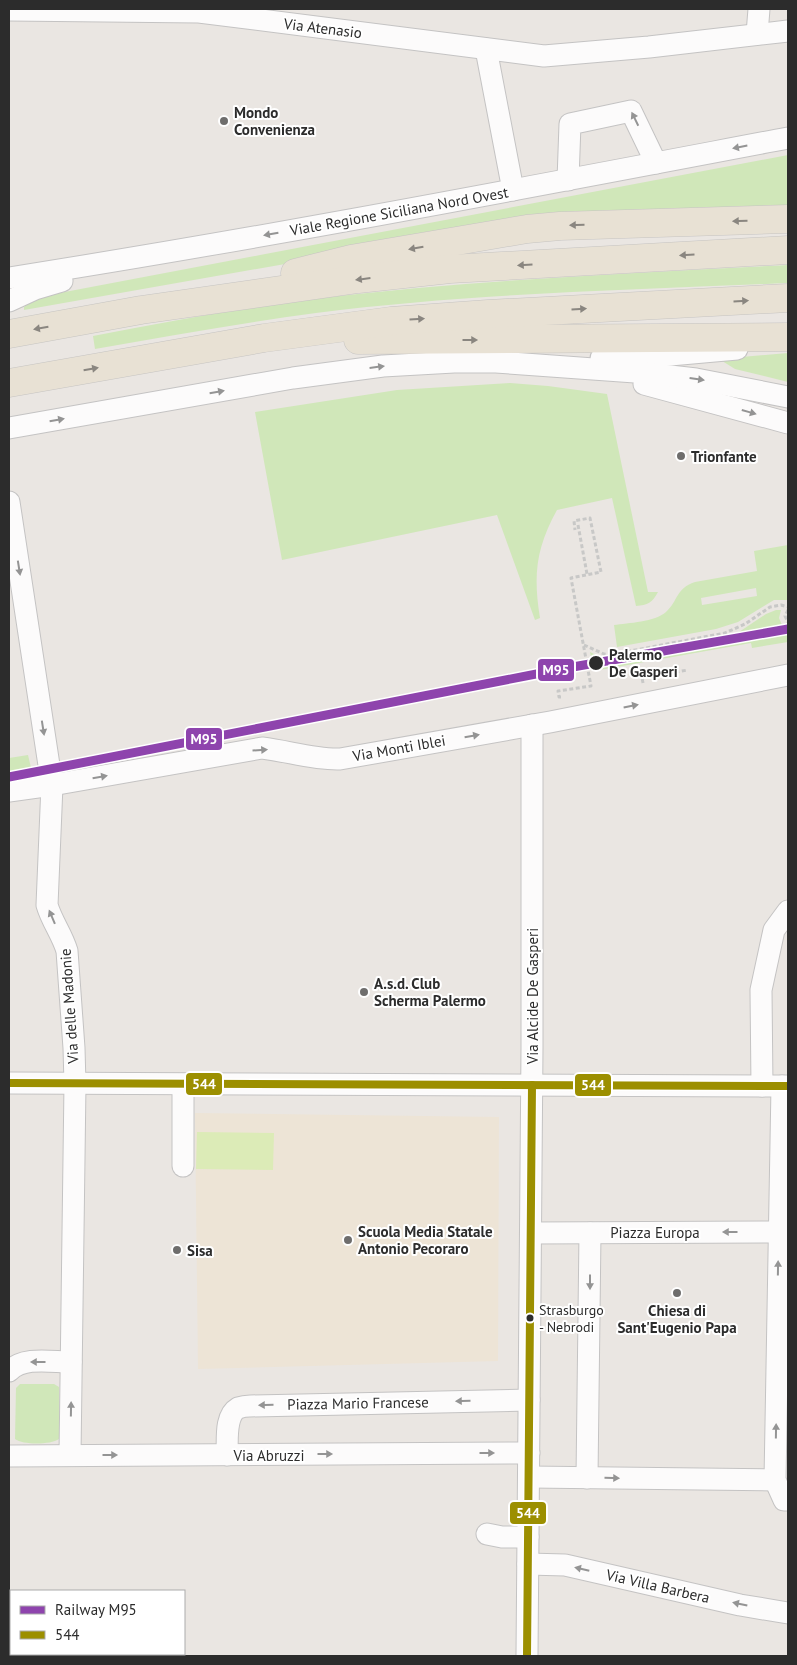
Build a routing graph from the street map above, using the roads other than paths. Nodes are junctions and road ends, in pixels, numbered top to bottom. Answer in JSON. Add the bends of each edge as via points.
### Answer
{"nodes":[{"id":1,"x":759,"y":9,"type":"edge"},
{"id":2,"x":9,"y":10,"type":"edge"},
{"id":3,"x":788,"y":31,"type":"edge"},
{"id":4,"x":757,"y":34,"type":"junction"},
{"id":5,"x":486,"y":49,"type":"junction"},
{"id":6,"x":788,"y":138,"type":"edge"},
{"id":7,"x":656,"y":163,"type":"junction"},
{"id":8,"x":568,"y":180,"type":"junction"},
{"id":9,"x":513,"y":190,"type":"junction"},
{"id":10,"x":788,"y":219,"type":"edge"},
{"id":11,"x":788,"y":250,"type":"edge"},
{"id":12,"x":146,"y":257,"type":"junction"},
{"id":13,"x":9,"y":278,"type":"edge"},
{"id":14,"x":788,"y":298,"type":"edge"},
{"id":15,"x":9,"y":301,"type":"edge"},
{"id":16,"x":141,"y":310,"type":"junction"},
{"id":17,"x":9,"y":334,"type":"edge"},
{"id":18,"x":788,"y":337,"type":"edge"},
{"id":19,"x":264,"y":338,"type":"junction"},
{"id":20,"x":788,"y":343,"type":"edge"},
{"id":21,"x":496,"y":362,"type":"junction"},
{"id":22,"x":565,"y":367,"type":"junction"},
{"id":23,"x":9,"y":383,"type":"edge"},
{"id":24,"x":788,"y":397,"type":"edge"},
{"id":25,"x":788,"y":423,"type":"edge"},
{"id":26,"x":9,"y":428,"type":"edge"},
{"id":27,"x":9,"y":502,"type":"edge"},
{"id":28,"x":788,"y":675,"type":"edge"},
{"id":29,"x":532,"y":725,"type":"junction"},
{"id":30,"x":52,"y":786,"type":"junction"},
{"id":31,"x":9,"y":791,"type":"edge"},
{"id":32,"x":788,"y":911,"type":"edge"},
{"id":33,"x":9,"y":1083,"type":"edge"},
{"id":34,"x":75,"y":1084,"type":"junction"},
{"id":35,"x":183,"y":1085,"type":"junction"},
{"id":36,"x":532,"y":1085,"type":"junction"},
{"id":37,"x":777,"y":1086,"type":"edge"},
{"id":38,"x":183,"y":1166,"type":"dead end"},
{"id":39,"x":779,"y":1232,"type":"junction"},
{"id":40,"x":531,"y":1233,"type":"junction"},
{"id":41,"x":590,"y":1233,"type":"junction"},
{"id":42,"x":783,"y":1302,"type":"edge"},
{"id":43,"x":71,"y":1362,"type":"junction"},
{"id":44,"x":9,"y":1371,"type":"edge"},
{"id":45,"x":529,"y":1400,"type":"junction"},
{"id":46,"x":529,"y":1453,"type":"junction"},
{"id":47,"x":70,"y":1455,"type":"junction"},
{"id":48,"x":228,"y":1455,"type":"junction"},
{"id":49,"x":9,"y":1456,"type":"edge"},
{"id":50,"x":529,"y":1477,"type":"junction"},
{"id":51,"x":587,"y":1478,"type":"junction"},
{"id":52,"x":775,"y":1480,"type":"junction"},
{"id":53,"x":788,"y":1500,"type":"edge"},
{"id":54,"x":487,"y":1534,"type":"dead end"},
{"id":55,"x":528,"y":1537,"type":"junction"},
{"id":56,"x":528,"y":1564,"type":"junction"},
{"id":57,"x":788,"y":1613,"type":"edge"},
{"id":58,"x":527,"y":1656,"type":"edge"}],
"edges":[{"from":1,"to":4,"type":"street"},
{"from":2,"to":5,"type":"street","name":"Via Atenasio","via":[[199,12]]},
{"from":3,"to":4,"type":"street","name":"Via Atenasio"},
{"from":4,"to":5,"type":"street","name":"Via Atenasio","via":[[649,48],[544,56]]},
{"from":5,"to":9,"type":"street"},
{"from":6,"to":7,"type":"street","name":"Viale Regione Siciliana Nord Ovest","one_way":true},
{"from":7,"to":8,"type":"street","name":"Viale Regione Siciliana Nord Ovest"},
{"from":7,"to":8,"type":"street","one_way":true,"via":[[631,111],[570,124]]},
{"from":8,"to":9,"type":"street","name":"Viale Regione Siciliana Nord Ovest"},
{"from":9,"to":12,"type":"street","name":"Viale Regione Siciliana Nord Ovest","one_way":true},
{"from":10,"to":16,"type":"main road","one_way":true,"via":[[527,229],[351,259]]},
{"from":11,"to":16,"type":"main road","one_way":true,"via":[[450,269]]},
{"from":12,"to":13,"type":"street","name":"Viale Regione Siciliana Nord Ovest"},
{"from":12,"to":15,"type":"street","via":[[35,289]]},
{"from":19,"to":14,"type":"main road","one_way":true,"via":[[401,320]]},
{"from":16,"to":17,"type":"main road","one_way":true},
{"from":19,"to":18,"type":"main road","one_way":true},
{"from":23,"to":19,"type":"main road","one_way":true},
{"from":20,"to":21,"type":"street","via":[[670,355]]},
{"from":21,"to":22,"type":"street"},
{"from":26,"to":21,"type":"street","one_way":true,"via":[[293,378],[383,366]]},
{"from":22,"to":24,"type":"street","one_way":true,"via":[[696,378]]},
{"from":22,"to":25,"type":"street","one_way":true,"via":[[654,386]]},
{"from":27,"to":30,"type":"street","name":"Via delle Madonie","one_way":true},
{"from":29,"to":28,"type":"street","name":"Via Monti Iblei","one_way":true},
{"from":30,"to":29,"type":"street","name":"Via Monti Iblei","one_way":true,"via":[[262,748],[327,760],[340,759]]},
{"from":29,"to":36,"type":"street","name":"Via Alcide De Gasperi"},
{"from":30,"to":31,"type":"street","name":"Via Monti Iblei"},
{"from":34,"to":30,"type":"street","name":"Via delle Madonie","one_way":true,"via":[[67,951],[47,905]]},
{"from":32,"to":37,"type":"street","via":[[774,930],[761,990]]},
{"from":33,"to":34,"type":"street"},
{"from":34,"to":35,"type":"street"},
{"from":34,"to":43,"type":"street","name":"Via delle Madonie"},
{"from":35,"to":36,"type":"street"},
{"from":35,"to":38,"type":"street"},
{"from":36,"to":37,"type":"street"},
{"from":36,"to":40,"type":"street","name":"Via Alcide De Gasperi"},
{"from":37,"to":39,"type":"street"},
{"from":39,"to":41,"type":"street","name":"Piazza Europa","one_way":true},
{"from":42,"to":39,"type":"street","one_way":true},
{"from":40,"to":41,"type":"street","name":"Piazza Europa"},
{"from":40,"to":45,"type":"street","name":"Via Alcide De Gasperi"},
{"from":41,"to":51,"type":"street","one_way":true},
{"from":52,"to":42,"type":"street","one_way":true},
{"from":43,"to":44,"type":"street","one_way":true,"via":[[24,1362]]},
{"from":47,"to":43,"type":"street","name":"Via delle Madonie","one_way":true},
{"from":45,"to":46,"type":"street","name":"Via Alcide De Gasperi"},
{"from":45,"to":48,"type":"street","name":"Piazza Mario Francese","one_way":true,"via":[[238,1408],[228,1426]]},
{"from":48,"to":46,"type":"street","name":"Via Abruzzi","one_way":true},
{"from":46,"to":50,"type":"street","name":"Via Alcide De Gasperi"},
{"from":47,"to":48,"type":"street","name":"Via Abruzzi","one_way":true},
{"from":47,"to":49,"type":"street","name":"Via Abruzzi"},
{"from":50,"to":51,"type":"street"},
{"from":50,"to":55,"type":"street","name":"Via Alcide De Gasperi"},
{"from":51,"to":52,"type":"street","one_way":true},
{"from":52,"to":53,"type":"street","via":[[784,1500]]},
{"from":54,"to":55,"type":"street"},
{"from":55,"to":56,"type":"street","name":"Via Alcide De Gasperi"},
{"from":57,"to":56,"type":"street","name":"Via Villa Barbera","one_way":true,"via":[[566,1565]]},
{"from":56,"to":58,"type":"street","name":"Via Alcide De Gasperi"}]}
